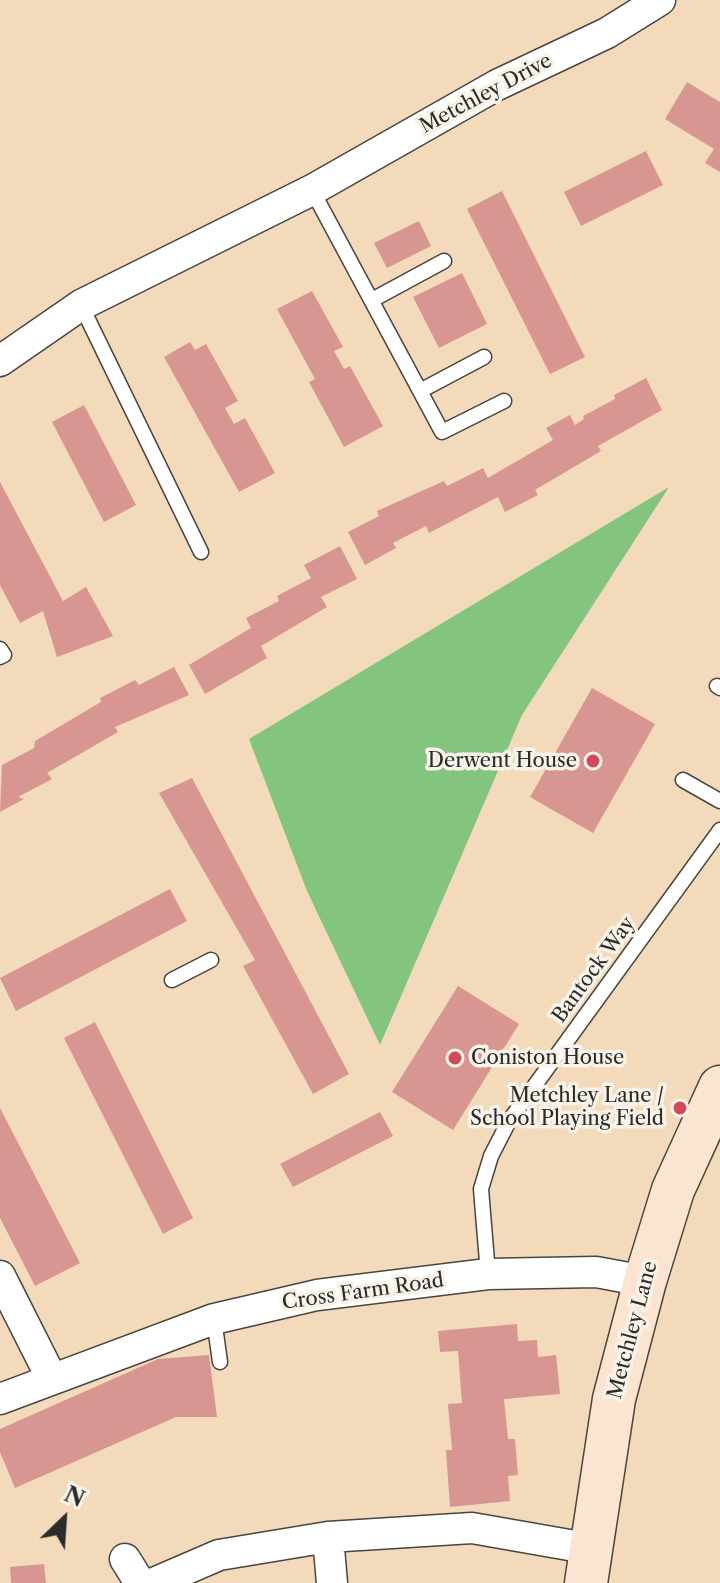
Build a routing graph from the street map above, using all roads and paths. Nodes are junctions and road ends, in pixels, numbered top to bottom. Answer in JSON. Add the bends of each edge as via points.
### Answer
{"nodes":[{"id":1,"x":660,"y":0,"type":"edge"},
{"id":2,"x":312,"y":190,"type":"junction"},
{"id":3,"x":444,"y":261,"type":"dead end"},
{"id":4,"x":372,"y":300,"type":"junction"},
{"id":5,"x":81,"y":305,"type":"junction"},
{"id":6,"x":484,"y":357,"type":"dead end"},
{"id":7,"x":0,"y":361,"type":"edge"},
{"id":8,"x":420,"y":391,"type":"junction"},
{"id":9,"x":504,"y":401,"type":"dead end"},
{"id":10,"x":201,"y":552,"type":"dead end"},
{"id":11,"x":0,"y":649,"type":"edge"},
{"id":12,"x":0,"y":657,"type":"edge"},
{"id":13,"x":683,"y":780,"type":"dead end"},
{"id":14,"x":720,"y":801,"type":"edge"},
{"id":15,"x":720,"y":830,"type":"edge"},
{"id":16,"x":211,"y":960,"type":"dead end"},
{"id":17,"x":172,"y":980,"type":"dead end"},
{"id":18,"x":720,"y":1087,"type":"edge"},
{"id":19,"x":488,"y":1274,"type":"junction"},
{"id":20,"x":0,"y":1276,"type":"edge"},
{"id":21,"x":645,"y":1281,"type":"junction"},
{"id":22,"x":214,"y":1319,"type":"junction"},
{"id":23,"x":220,"y":1362,"type":"dead end"},
{"id":24,"x":51,"y":1377,"type":"junction"},
{"id":25,"x":0,"y":1399,"type":"edge"},
{"id":26,"x":328,"y":1537,"type":"junction"},
{"id":27,"x":589,"y":1566,"type":"edge"},
{"id":28,"x":154,"y":1583,"type":"edge"},
{"id":29,"x":332,"y":1583,"type":"edge"}],
"edges":[{"from":1,"to":2,"type":"street","name":"Metchley Drive"},
{"from":2,"to":4,"type":"lane"},
{"from":2,"to":5,"type":"street","name":"Metchley Drive"},
{"from":3,"to":4,"type":"lane"},
{"from":4,"to":8,"type":"lane"},
{"from":5,"to":7,"type":"street","name":"Metchley Drive"},
{"from":5,"to":10,"type":"lane"},
{"from":6,"to":8,"type":"lane"},
{"from":8,"to":9,"type":"lane","via":[[442,432]]},
{"from":11,"to":12,"type":"lane"},
{"from":13,"to":14,"type":"lane"},
{"from":15,"to":19,"type":"lane","name":"Bantock Way","via":[[509,1121],[481,1189]]},
{"from":16,"to":17,"type":"lane"},
{"from":18,"to":21,"type":"main road","name":"Metchley Lane","via":[[673,1190]]},
{"from":19,"to":21,"type":"street","name":"Cross Farm Road","via":[[596,1272]]},
{"from":19,"to":22,"type":"street","name":"Cross Farm Road","via":[[317,1295]]},
{"from":20,"to":24,"type":"street"},
{"from":21,"to":27,"type":"main road","name":"Metchley Lane","via":[[614,1399]]},
{"from":22,"to":23,"type":"lane"},
{"from":22,"to":24,"type":"street","name":"Cross Farm Road"},
{"from":24,"to":25,"type":"street","name":"Cross Farm Road"},
{"from":26,"to":27,"type":"street","via":[[472,1528]]},
{"from":26,"to":28,"type":"street","via":[[219,1555]]},
{"from":26,"to":29,"type":"street"}]}
